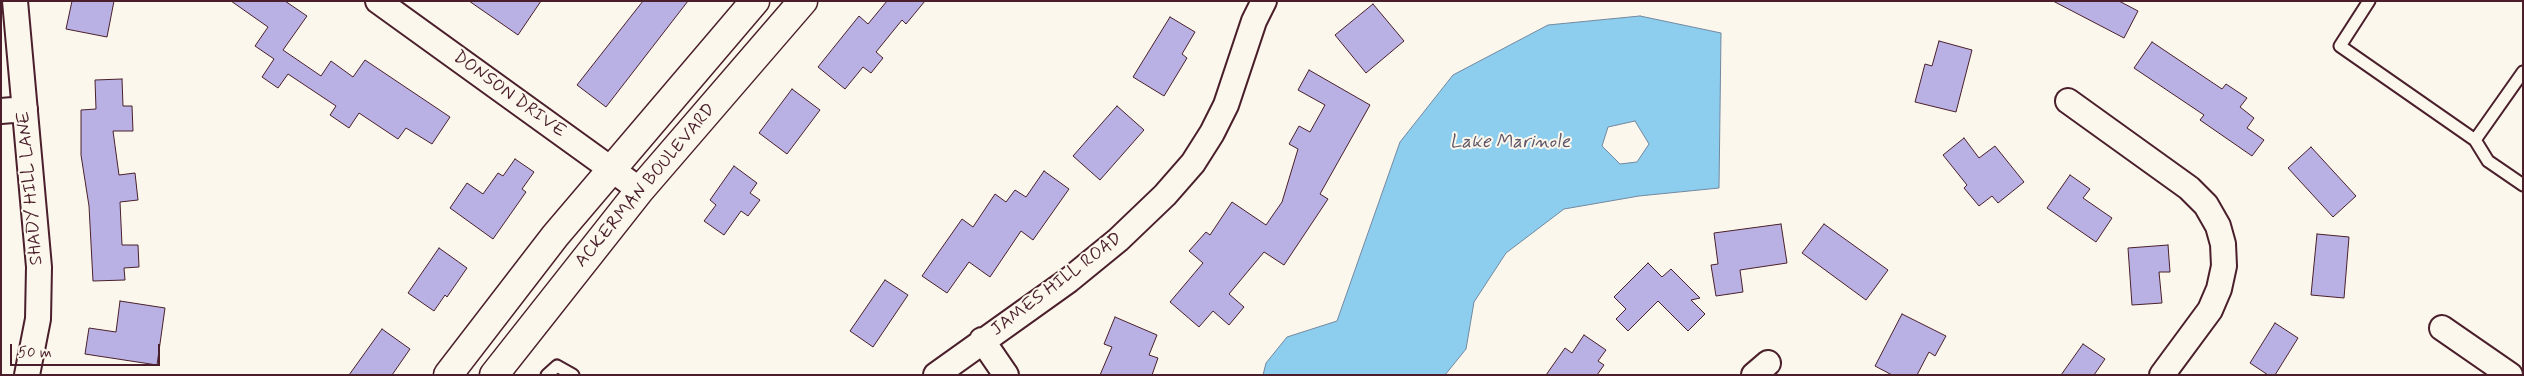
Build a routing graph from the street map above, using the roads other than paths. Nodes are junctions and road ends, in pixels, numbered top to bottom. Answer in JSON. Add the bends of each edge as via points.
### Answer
{"nodes":[{"id":1,"x":15,"y":1,"type":"edge"},
{"id":2,"x":378,"y":1,"type":"edge"},
{"id":3,"x":755,"y":1,"type":"edge"},
{"id":4,"x":803,"y":1,"type":"edge"},
{"id":5,"x":1264,"y":1,"type":"edge"},
{"id":6,"x":2369,"y":1,"type":"edge"},
{"id":7,"x":2523,"y":72,"type":"edge"},
{"id":8,"x":2068,"y":101,"type":"dead end"},
{"id":9,"x":25,"y":109,"type":"junction"},
{"id":10,"x":1,"y":111,"type":"edge"},
{"id":11,"x":2475,"y":140,"type":"junction"},
{"id":12,"x":612,"y":169,"type":"junction"},
{"id":13,"x":2523,"y":186,"type":"edge"},
{"id":14,"x":640,"y":190,"type":"junction"},
{"id":15,"x":2442,"y":328,"type":"dead end"},
{"id":16,"x":982,"y":340,"type":"junction"},
{"id":17,"x":27,"y":375,"type":"edge"},
{"id":18,"x":448,"y":375,"type":"edge"},
{"id":19,"x":494,"y":375,"type":"edge"},
{"id":20,"x":548,"y":375,"type":"edge"},
{"id":21,"x":572,"y":375,"type":"edge"},
{"id":22,"x":936,"y":375,"type":"edge"},
{"id":23,"x":1006,"y":375,"type":"edge"},
{"id":24,"x":2162,"y":375,"type":"edge"},
{"id":25,"x":2510,"y":375,"type":"edge"}],
"edges":[{"from":1,"to":9,"type":"street","name":"SHADY HILL LANE"},
{"from":2,"to":12,"type":"street","name":"DONSON DRIVE"},
{"from":3,"to":12,"type":"street","name":"ACKERMAN BOULEVARD"},
{"from":4,"to":14,"type":"street","name":"ACKERMAN BOULEVARD"},
{"from":5,"to":16,"type":"street","name":"JAMES HILL ROAD","via":[[1254,21],[1226,105],[1193,163],[1118,240],[1069,280]]},
{"from":6,"to":11,"type":"lane","via":[[2340,46]]},
{"from":7,"to":11,"type":"lane"},
{"from":8,"to":24,"type":"street","via":[[2189,188],[2206,205],[2218,226],[2224,266],[2219,289],[2210,310]]},
{"from":9,"to":10,"type":"street"},
{"from":9,"to":17,"type":"street","name":"SHADY HILL LANE","via":[[39,267],[38,319]]},
{"from":11,"to":13,"type":"lane","via":[[2488,161]]},
{"from":12,"to":14,"type":"street","name":"DONSON DRIVE"},
{"from":12,"to":18,"type":"street","name":"ACKERMAN BOULEVARD","via":[[555,236]]},
{"from":14,"to":19,"type":"street","name":"ACKERMAN BOULEVARD"},
{"from":15,"to":25,"type":"street"},
{"from":16,"to":22,"type":"street","name":"JAMES HILL ROAD"},
{"from":16,"to":23,"type":"street"},
{"from":20,"to":21,"type":"lane","via":[[557,366]]}]}
